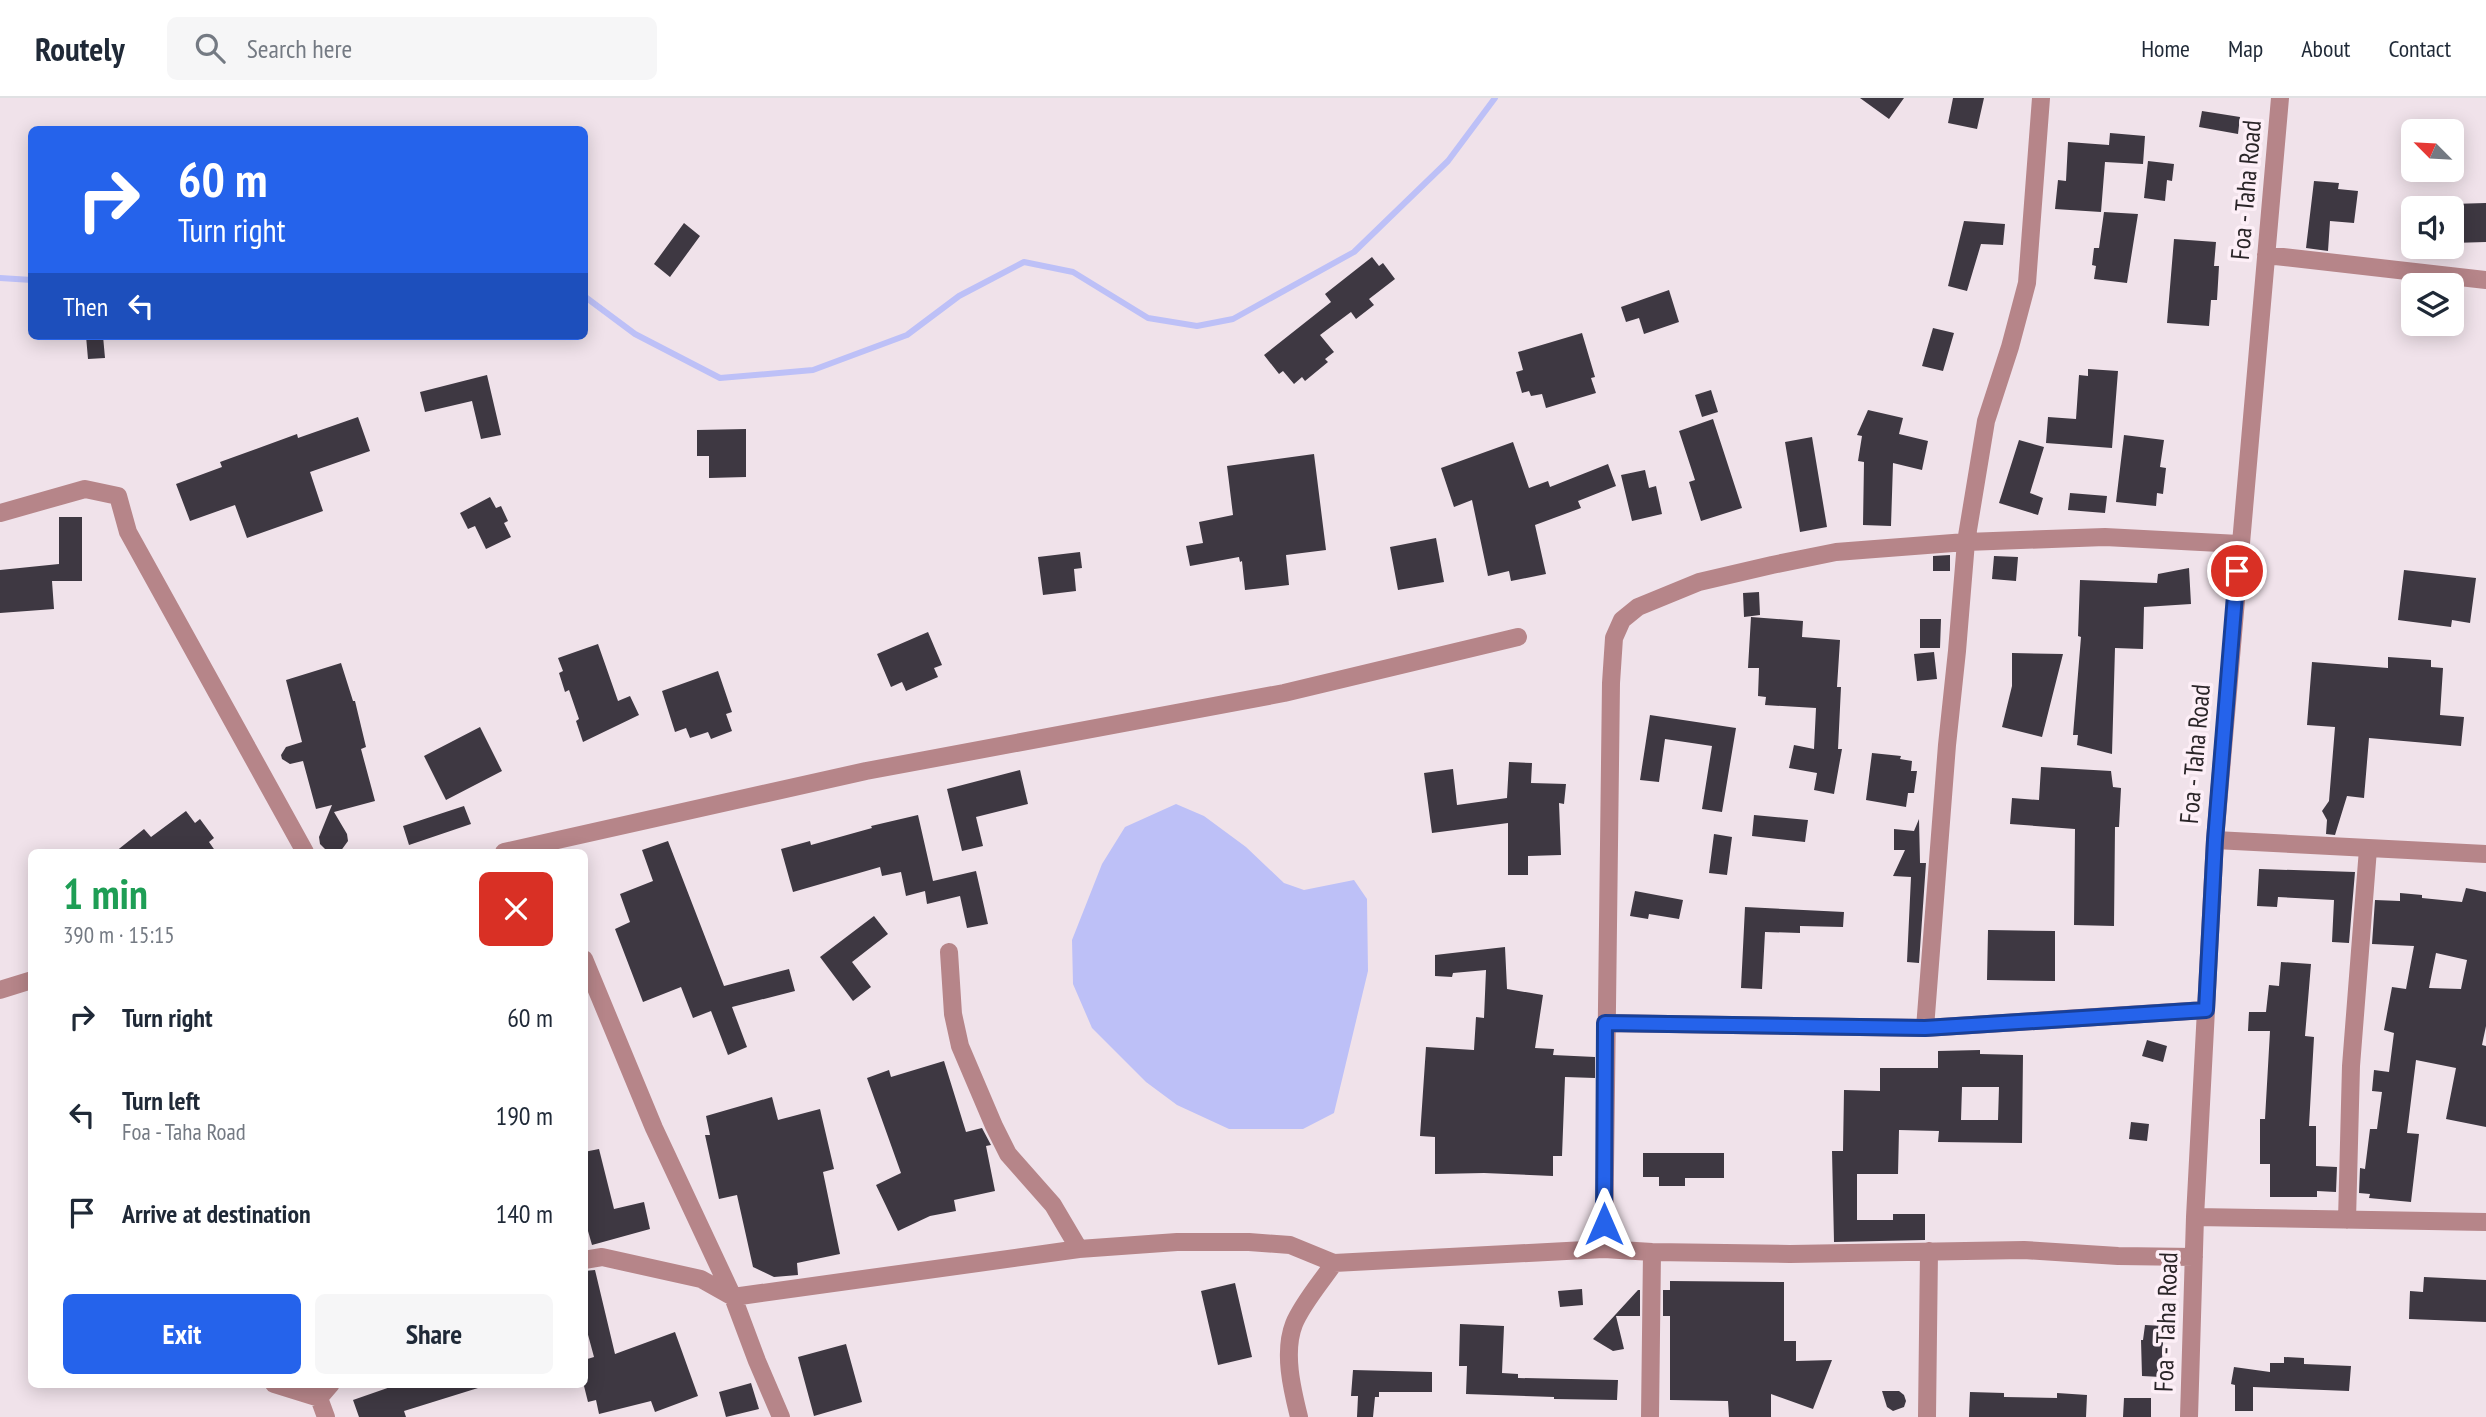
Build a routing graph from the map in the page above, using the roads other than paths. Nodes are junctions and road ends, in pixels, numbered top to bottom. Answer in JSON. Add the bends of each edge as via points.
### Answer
{"nodes":[{"id":1,"x":2041,"y":98,"type":"edge"},
{"id":2,"x":2280,"y":98,"type":"edge"},
{"id":3,"x":2266,"y":255,"type":"junction"},
{"id":4,"x":2486,"y":280,"type":"edge"},
{"id":5,"x":0,"y":513,"type":"edge"},
{"id":6,"x":1966,"y":542,"type":"junction"},
{"id":7,"x":2239,"y":544,"type":"junction"},
{"id":8,"x":1518,"y":637,"type":"dead end"},
{"id":9,"x":2215,"y":840,"type":"junction"},
{"id":10,"x":539,"y":848,"type":"edge"},
{"id":11,"x":302,"y":849,"type":"edge"},
{"id":12,"x":2368,"y":849,"type":"junction"},
{"id":13,"x":2486,"y":854,"type":"edge"},
{"id":14,"x":949,"y":952,"type":"dead end"},
{"id":15,"x":588,"y":969,"type":"edge"},
{"id":16,"x":28,"y":981,"type":"edge"},
{"id":17,"x":0,"y":990,"type":"edge"},
{"id":18,"x":2206,"y":1010,"type":"junction"},
{"id":19,"x":1605,"y":1023,"type":"junction"},
{"id":20,"x":1925,"y":1028,"type":"junction"},
{"id":21,"x":2195,"y":1217,"type":"junction"},
{"id":22,"x":2347,"y":1220,"type":"junction"},
{"id":23,"x":2486,"y":1222,"type":"edge"},
{"id":24,"x":1079,"y":1249,"type":"junction"},
{"id":25,"x":1604,"y":1249,"type":"junction"},
{"id":26,"x":1929,"y":1251,"type":"junction"},
{"id":27,"x":1652,"y":1252,"type":"junction"},
{"id":28,"x":2194,"y":1257,"type":"junction"},
{"id":29,"x":588,"y":1259,"type":"edge"},
{"id":30,"x":1334,"y":1263,"type":"junction"},
{"id":31,"x":733,"y":1297,"type":"junction"},
{"id":32,"x":287,"y":1388,"type":"edge"},
{"id":33,"x":328,"y":1388,"type":"edge"},
{"id":34,"x":319,"y":1398,"type":"junction"},
{"id":35,"x":326,"y":1417,"type":"edge"},
{"id":36,"x":781,"y":1417,"type":"edge"},
{"id":37,"x":1299,"y":1417,"type":"edge"},
{"id":38,"x":1650,"y":1417,"type":"edge"},
{"id":39,"x":1927,"y":1417,"type":"edge"},
{"id":40,"x":2189,"y":1417,"type":"edge"}],
"edges":[{"from":1,"to":6,"type":"street","via":[[2026,283],[1986,421]]},
{"from":2,"to":3,"type":"street","name":"Foa - Taha Road"},
{"from":3,"to":4,"type":"street"},
{"from":3,"to":7,"type":"street","name":"Foa - Taha Road"},
{"from":5,"to":11,"type":"street","via":[[85,489],[118,496],[128,532]]},
{"from":6,"to":7,"type":"street","via":[[2105,537]]},
{"from":6,"to":19,"type":"street","via":[[1836,552],[1711,579],[1638,607],[1622,621],[1614,638],[1611,683]]},
{"from":6,"to":20,"type":"street"},
{"from":7,"to":9,"type":"street","name":"Foa - Taha Road"},
{"from":8,"to":10,"type":"street","via":[[1284,692],[866,771]]},
{"from":9,"to":12,"type":"street"},
{"from":9,"to":18,"type":"street","name":"Foa - Taha Road"},
{"from":12,"to":13,"type":"street"},
{"from":12,"to":22,"type":"street","via":[[2351,1066]]},
{"from":14,"to":24,"type":"street","via":[[960,1046],[994,1126],[1007,1154],[1054,1205]]},
{"from":15,"to":31,"type":"street","via":[[654,1128]]},
{"from":16,"to":17,"type":"street"},
{"from":18,"to":20,"type":"street"},
{"from":18,"to":21,"type":"street","name":"Foa - Taha Road"},
{"from":19,"to":20,"type":"street"},
{"from":19,"to":25,"type":"street"},
{"from":21,"to":22,"type":"street"},
{"from":21,"to":28,"type":"street","name":"Foa - Taha Road"},
{"from":22,"to":23,"type":"street"},
{"from":24,"to":30,"type":"street","via":[[1250,1242],[1290,1245]]},
{"from":24,"to":31,"type":"street"},
{"from":25,"to":27,"type":"street"},
{"from":25,"to":30,"type":"street"},
{"from":26,"to":27,"type":"street"},
{"from":26,"to":28,"type":"street"},
{"from":26,"to":39,"type":"street"},
{"from":27,"to":38,"type":"street"},
{"from":28,"to":40,"type":"street","name":"Foa - Taha Road"},
{"from":29,"to":31,"type":"street","via":[[602,1257],[701,1279]]},
{"from":30,"to":37,"type":"street","via":[[1294,1323],[1289,1343]]},
{"from":31,"to":36,"type":"street"},
{"from":32,"to":34,"type":"street"},
{"from":33,"to":34,"type":"street"},
{"from":34,"to":35,"type":"street"}]}
